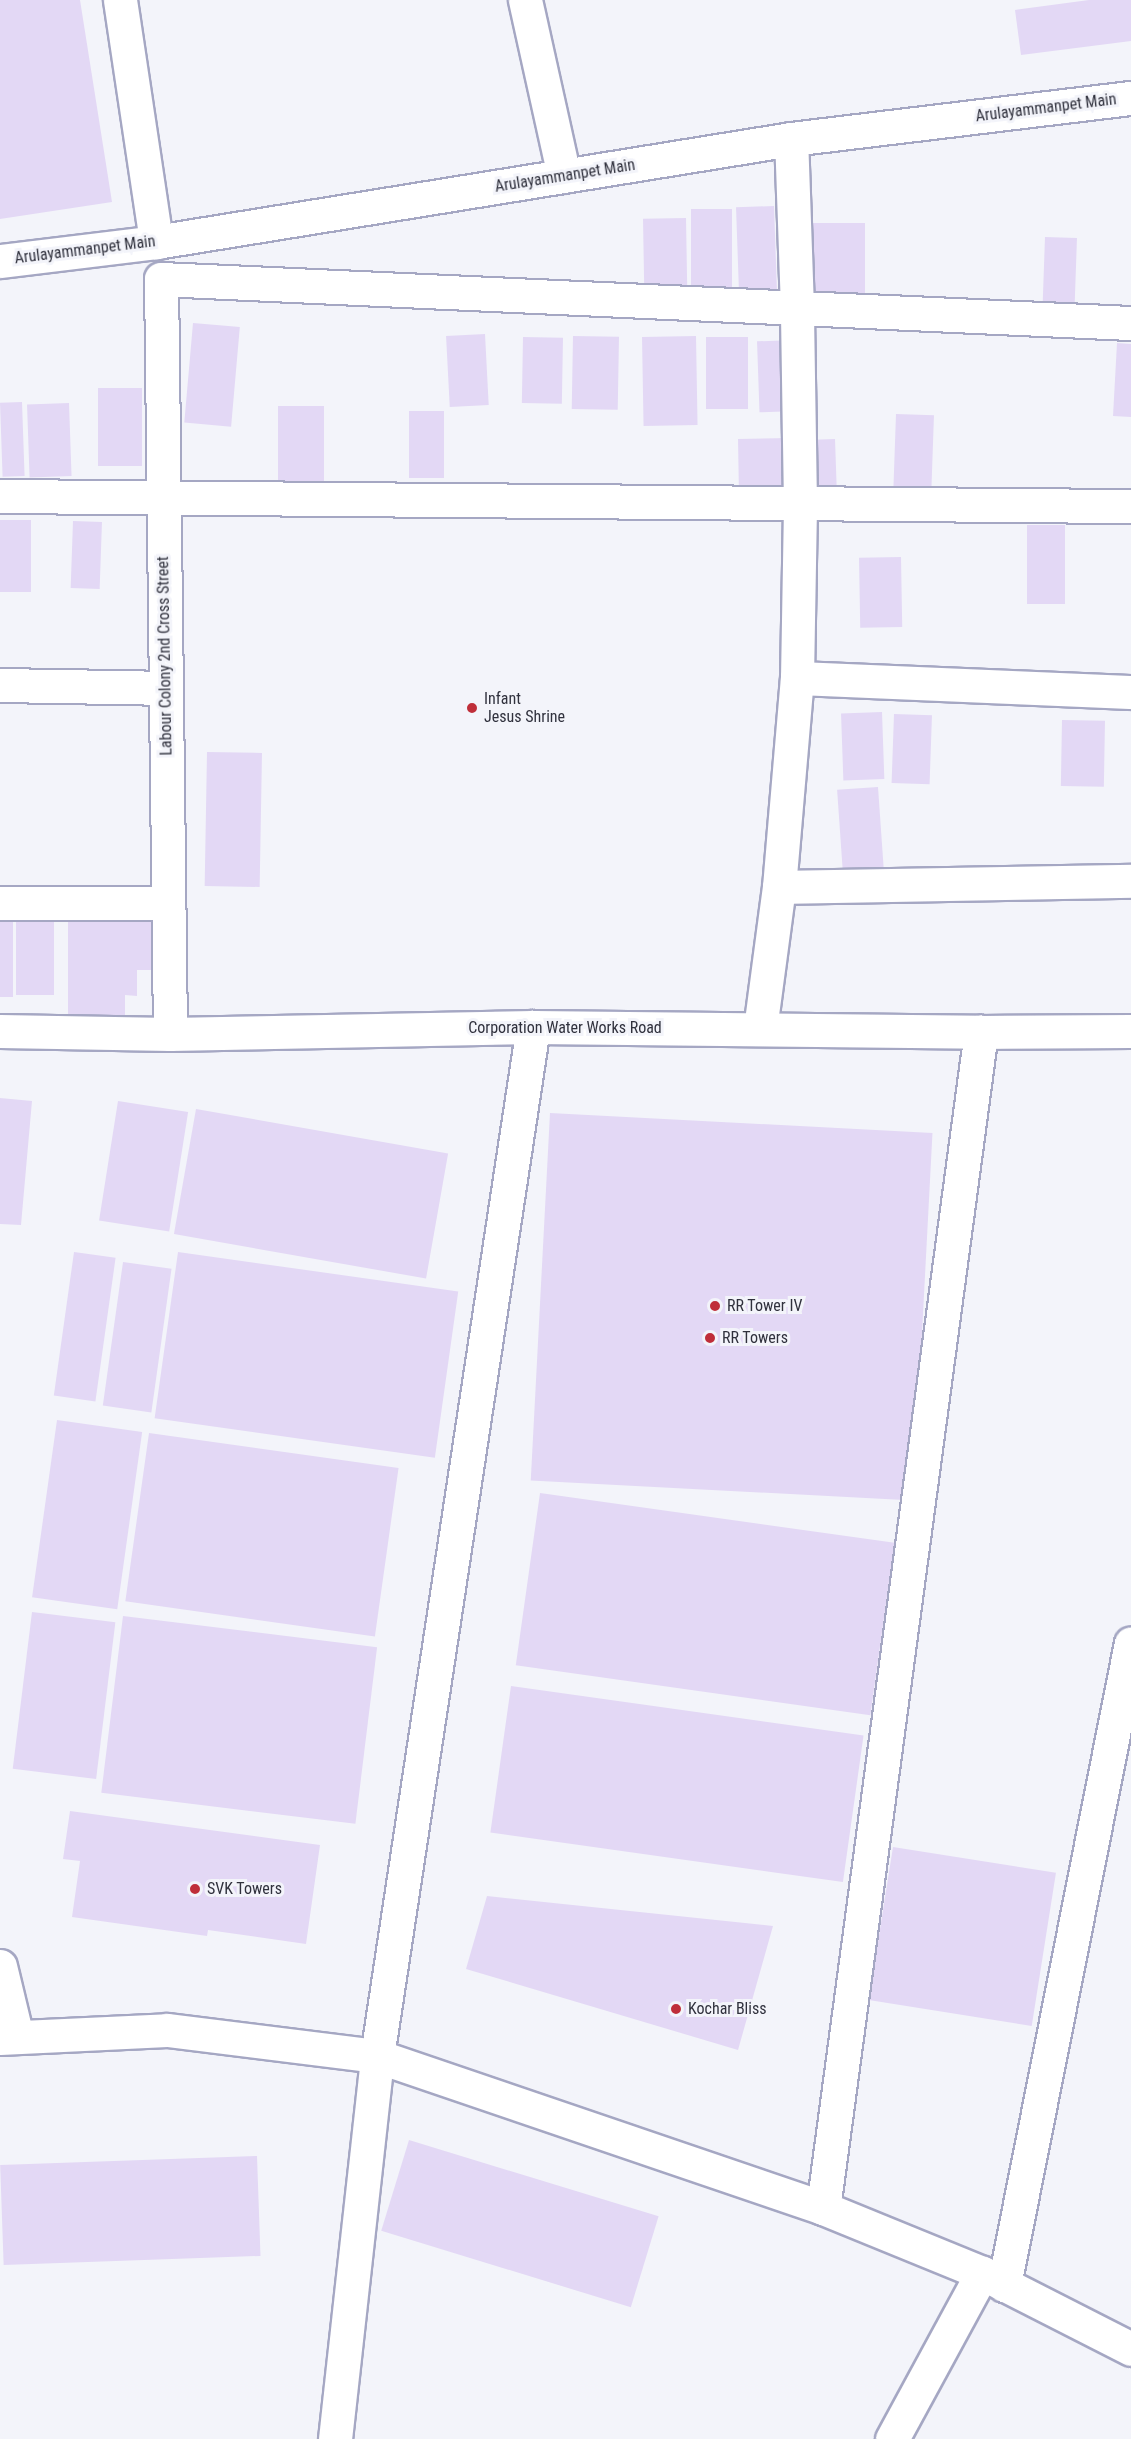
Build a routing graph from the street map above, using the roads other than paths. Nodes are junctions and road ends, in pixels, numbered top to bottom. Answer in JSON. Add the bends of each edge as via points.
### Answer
{"nodes":[{"id":1,"x":120,"y":0,"type":"edge"},
{"id":2,"x":525,"y":0,"type":"edge"},
{"id":3,"x":1131,"y":98,"type":"edge"},
{"id":4,"x":791,"y":139,"type":"junction"},
{"id":5,"x":564,"y":176,"type":"junction"},
{"id":6,"x":156,"y":242,"type":"junction"},
{"id":7,"x":0,"y":261,"type":"edge"},
{"id":8,"x":797,"y":308,"type":"junction"},
{"id":9,"x":1131,"y":323,"type":"edge"},
{"id":10,"x":0,"y":496,"type":"edge"},
{"id":11,"x":163,"y":499,"type":"junction"},
{"id":12,"x":800,"y":505,"type":"junction"},
{"id":13,"x":1131,"y":506,"type":"edge"},
{"id":14,"x":797,"y":678,"type":"junction"},
{"id":15,"x":0,"y":685,"type":"edge"},
{"id":16,"x":166,"y":688,"type":"junction"},
{"id":17,"x":1131,"y":692,"type":"edge"},
{"id":18,"x":1131,"y":881,"type":"edge"},
{"id":19,"x":779,"y":887,"type":"junction"},
{"id":20,"x":0,"y":903,"type":"edge"},
{"id":21,"x":168,"y":903,"type":"junction"},
{"id":22,"x":533,"y":1027,"type":"junction"},
{"id":23,"x":760,"y":1029,"type":"junction"},
{"id":24,"x":1131,"y":1030,"type":"edge"},
{"id":25,"x":0,"y":1031,"type":"edge"},
{"id":26,"x":981,"y":1032,"type":"junction"},
{"id":27,"x":170,"y":1034,"type":"junction"},
{"id":28,"x":1131,"y":1643,"type":"edge"},
{"id":29,"x":0,"y":1966,"type":"edge"},
{"id":30,"x":8,"y":2038,"type":"edge"},
{"id":31,"x":377,"y":2056,"type":"junction"},
{"id":32,"x":823,"y":2208,"type":"junction"},
{"id":33,"x":993,"y":2279,"type":"junction"},
{"id":34,"x":1131,"y":2349,"type":"edge"},
{"id":35,"x":335,"y":2439,"type":"edge"},
{"id":36,"x":892,"y":2439,"type":"edge"}],
"edges":[{"from":1,"to":6,"type":"street"},
{"from":2,"to":5,"type":"street"},
{"from":3,"to":4,"type":"street","name":"Arulayammanpet Main"},
{"from":4,"to":5,"type":"street","name":"Arulayammanpet Main"},
{"from":4,"to":8,"type":"street"},
{"from":5,"to":6,"type":"street","name":"Arulayammanpet Main"},
{"from":6,"to":7,"type":"street","name":"Arulayammanpet Main"},
{"from":8,"to":9,"type":"street"},
{"from":8,"to":11,"type":"street","name":"Labour Colony 2nd Cross Street","via":[[161,279]]},
{"from":8,"to":12,"type":"street"},
{"from":10,"to":11,"type":"street"},
{"from":11,"to":12,"type":"street"},
{"from":11,"to":16,"type":"street","name":"Labour Colony 2nd Cross Street"},
{"from":12,"to":13,"type":"street"},
{"from":12,"to":14,"type":"street"},
{"from":14,"to":17,"type":"street"},
{"from":14,"to":19,"type":"street"},
{"from":15,"to":16,"type":"street"},
{"from":16,"to":21,"type":"street","name":"Labour Colony 2nd Cross Street"},
{"from":18,"to":19,"type":"street"},
{"from":19,"to":23,"type":"street"},
{"from":20,"to":21,"type":"street"},
{"from":21,"to":27,"type":"street","name":"Labour Colony 2nd Cross Street"},
{"from":22,"to":23,"type":"street","name":"Corporation Water Works Road"},
{"from":22,"to":27,"type":"street","name":"Corporation Water Works Road"},
{"from":22,"to":31,"type":"street"},
{"from":23,"to":26,"type":"street","name":"Corporation Water Works Road"},
{"from":24,"to":26,"type":"street","name":"Corporation Water Works Road"},
{"from":25,"to":27,"type":"street","name":"Corporation Water Works Road"},
{"from":26,"to":32,"type":"street"},
{"from":28,"to":33,"type":"street"},
{"from":29,"to":30,"type":"street"},
{"from":30,"to":31,"type":"street","via":[[167,2030]]},
{"from":31,"to":32,"type":"street"},
{"from":31,"to":35,"type":"street"},
{"from":32,"to":33,"type":"street"},
{"from":33,"to":34,"type":"street"},
{"from":33,"to":36,"type":"street"}]}
